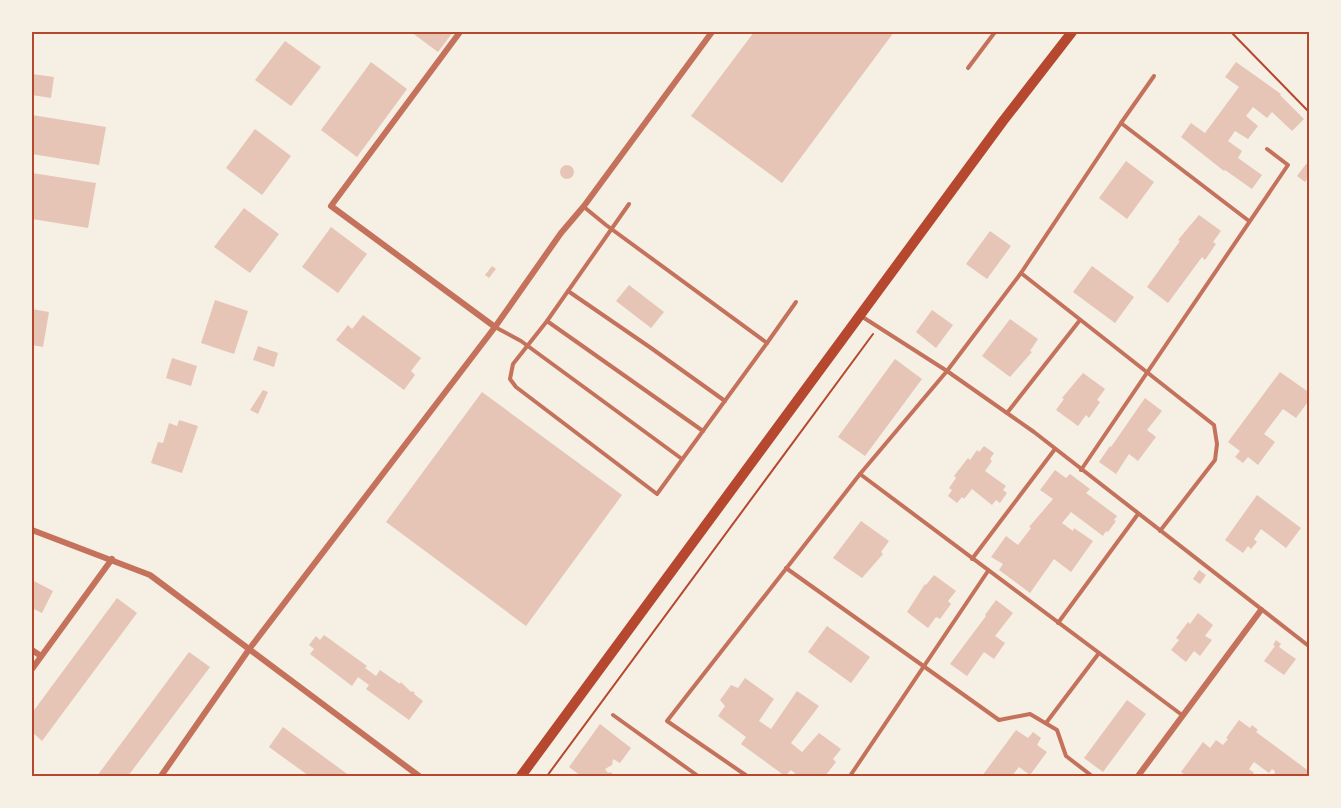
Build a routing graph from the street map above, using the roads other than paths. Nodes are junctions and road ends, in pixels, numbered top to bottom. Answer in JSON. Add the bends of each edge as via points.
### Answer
{"nodes":[{"id":1,"x":460,"y":32,"type":"edge"},
{"id":2,"x":712,"y":32,"type":"edge"},
{"id":3,"x":995,"y":32,"type":"edge"},
{"id":4,"x":1072,"y":32,"type":"edge"},
{"id":5,"x":968,"y":68,"type":"dead end"},
{"id":6,"x":1154,"y":76,"type":"dead end"},
{"id":7,"x":1122,"y":123,"type":"junction"},
{"id":8,"x":1267,"y":149,"type":"dead end"},
{"id":9,"x":629,"y":204,"type":"dead end"},
{"id":10,"x":584,"y":206,"type":"junction"},
{"id":11,"x":1250,"y":221,"type":"junction"},
{"id":12,"x":612,"y":230,"type":"junction"},
{"id":13,"x":1021,"y":273,"type":"junction"},
{"id":14,"x":568,"y":291,"type":"junction"},
{"id":15,"x":796,"y":302,"type":"dead end"},
{"id":16,"x":860,"y":316,"type":"junction"},
{"id":17,"x":1080,"y":320,"type":"junction"},
{"id":18,"x":547,"y":321,"type":"junction"},
{"id":19,"x":495,"y":327,"type":"junction"},
{"id":20,"x":767,"y":344,"type":"junction"},
{"id":21,"x":528,"y":346,"type":"junction"},
{"id":22,"x":947,"y":370,"type":"junction"},
{"id":23,"x":1147,"y":372,"type":"junction"},
{"id":24,"x":725,"y":401,"type":"junction"},
{"id":25,"x":1007,"y":413,"type":"junction"},
{"id":26,"x":703,"y":431,"type":"junction"},
{"id":27,"x":1055,"y":449,"type":"junction"},
{"id":28,"x":682,"y":459,"type":"junction"},
{"id":29,"x":1081,"y":470,"type":"junction"},
{"id":30,"x":860,"y":474,"type":"junction"},
{"id":31,"x":1138,"y":514,"type":"junction"},
{"id":32,"x":32,"y":530,"type":"edge"},
{"id":33,"x":1160,"y":531,"type":"junction"},
{"id":34,"x":112,"y":559,"type":"junction"},
{"id":35,"x":972,"y":559,"type":"junction"},
{"id":36,"x":786,"y":568,"type":"junction"},
{"id":37,"x":988,"y":571,"type":"junction"},
{"id":38,"x":1261,"y":610,"type":"junction"},
{"id":39,"x":1058,"y":623,"type":"junction"},
{"id":40,"x":1310,"y":647,"type":"edge"},
{"id":41,"x":250,"y":648,"type":"junction"},
{"id":42,"x":32,"y":650,"type":"edge"},
{"id":43,"x":1099,"y":653,"type":"junction"},
{"id":44,"x":41,"y":656,"type":"junction"},
{"id":45,"x":924,"y":666,"type":"junction"},
{"id":46,"x":32,"y":669,"type":"edge"},
{"id":47,"x":613,"y":715,"type":"dead end"},
{"id":48,"x":1183,"y":715,"type":"junction"},
{"id":49,"x":1046,"y":723,"type":"junction"},
{"id":50,"x":161,"y":777,"type":"edge"},
{"id":51,"x":419,"y":777,"type":"edge"},
{"id":52,"x":521,"y":777,"type":"edge"},
{"id":53,"x":698,"y":777,"type":"edge"},
{"id":54,"x":747,"y":777,"type":"edge"},
{"id":55,"x":850,"y":777,"type":"edge"},
{"id":56,"x":1092,"y":777,"type":"edge"},
{"id":57,"x":1138,"y":777,"type":"edge"}],
"edges":[{"from":1,"to":19,"type":"street","via":[[331,206]]},
{"from":2,"to":10,"type":"street"},
{"from":3,"to":5,"type":"lane"},
{"from":4,"to":16,"type":"main road"},
{"from":6,"to":7,"type":"lane"},
{"from":7,"to":11,"type":"lane"},
{"from":7,"to":13,"type":"lane"},
{"from":8,"to":11,"type":"lane","via":[[1288,165]]},
{"from":9,"to":12,"type":"lane"},
{"from":10,"to":12,"type":"lane"},
{"from":10,"to":19,"type":"street"},
{"from":11,"to":23,"type":"lane"},
{"from":12,"to":14,"type":"lane"},
{"from":12,"to":20,"type":"lane"},
{"from":13,"to":17,"type":"lane"},
{"from":13,"to":22,"type":"lane"},
{"from":14,"to":18,"type":"lane"},
{"from":14,"to":24,"type":"lane"},
{"from":15,"to":20,"type":"lane"},
{"from":16,"to":22,"type":"lane"},
{"from":16,"to":52,"type":"main road"},
{"from":17,"to":23,"type":"lane"},
{"from":17,"to":25,"type":"lane"},
{"from":18,"to":21,"type":"lane"},
{"from":18,"to":26,"type":"lane"},
{"from":19,"to":21,"type":"lane"},
{"from":19,"to":41,"type":"street"},
{"from":20,"to":24,"type":"lane"},
{"from":21,"to":28,"type":"lane"},
{"from":21,"to":28,"type":"lane","via":[[513,364],[510,379],[516,387],[657,494]]},
{"from":22,"to":25,"type":"lane"},
{"from":22,"to":30,"type":"lane"},
{"from":23,"to":29,"type":"lane"},
{"from":23,"to":33,"type":"lane","via":[[1214,425],[1217,444],[1215,460]]},
{"from":24,"to":26,"type":"lane"},
{"from":25,"to":27,"type":"lane"},
{"from":26,"to":28,"type":"lane"},
{"from":27,"to":29,"type":"lane"},
{"from":27,"to":35,"type":"lane"},
{"from":29,"to":31,"type":"lane"},
{"from":30,"to":35,"type":"lane"},
{"from":30,"to":36,"type":"lane"},
{"from":31,"to":33,"type":"lane"},
{"from":31,"to":39,"type":"lane"},
{"from":32,"to":34,"type":"street"},
{"from":33,"to":38,"type":"lane"},
{"from":34,"to":41,"type":"street","via":[[150,575]]},
{"from":34,"to":44,"type":"street"},
{"from":35,"to":37,"type":"lane"},
{"from":36,"to":45,"type":"lane"},
{"from":36,"to":54,"type":"lane","via":[[667,721]]},
{"from":37,"to":39,"type":"lane"},
{"from":37,"to":45,"type":"lane"},
{"from":38,"to":40,"type":"lane"},
{"from":38,"to":48,"type":"street"},
{"from":39,"to":43,"type":"lane"},
{"from":41,"to":50,"type":"street"},
{"from":41,"to":51,"type":"street"},
{"from":42,"to":44,"type":"street"},
{"from":43,"to":48,"type":"lane"},
{"from":43,"to":49,"type":"lane"},
{"from":44,"to":46,"type":"street"},
{"from":45,"to":49,"type":"lane","via":[[999,720],[1030,714]]},
{"from":45,"to":55,"type":"lane"},
{"from":47,"to":53,"type":"lane"},
{"from":48,"to":57,"type":"street"},
{"from":49,"to":56,"type":"lane","via":[[1057,730],[1066,756]]}]}
